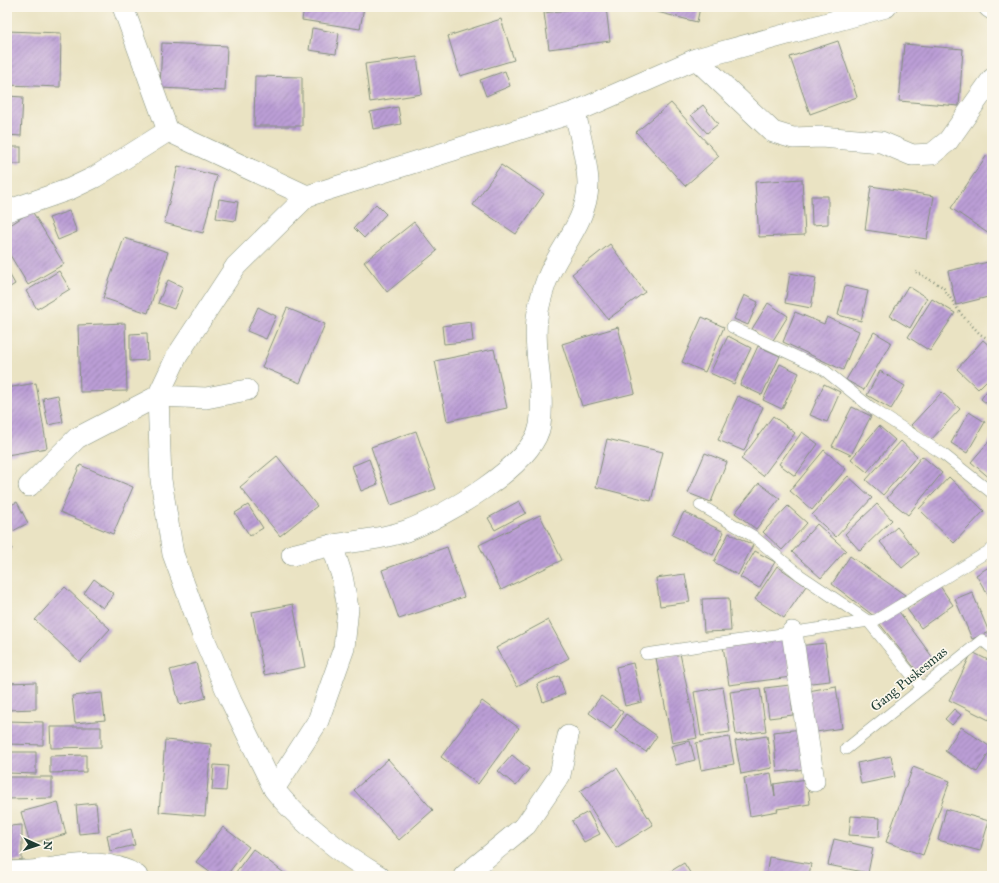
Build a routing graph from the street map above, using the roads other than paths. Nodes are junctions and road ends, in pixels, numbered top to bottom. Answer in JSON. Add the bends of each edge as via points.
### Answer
{"nodes":[{"id":1,"x":123,"y":7,"type":"edge"},
{"id":2,"x":886,"y":7,"type":"edge"},
{"id":3,"x":989,"y":7,"type":"edge"},
{"id":4,"x":992,"y":9,"type":"edge"},
{"id":5,"x":696,"y":59,"type":"junction"},
{"id":6,"x":992,"y":78,"type":"edge"},
{"id":7,"x":575,"y":112,"type":"junction"},
{"id":8,"x":168,"y":131,"type":"junction"},
{"id":9,"x":307,"y":196,"type":"junction"},
{"id":10,"x":7,"y":211,"type":"edge"},
{"id":11,"x":732,"y":327,"type":"dead end"},
{"id":12,"x":247,"y":390,"type":"dead end"},
{"id":13,"x":158,"y":396,"type":"junction"},
{"id":14,"x":29,"y":486,"type":"dead end"},
{"id":15,"x":992,"y":493,"type":"edge"},
{"id":16,"x":700,"y":505,"type":"dead end"},
{"id":17,"x":332,"y":545,"type":"junction"},
{"id":18,"x":992,"y":549,"type":"edge"},
{"id":19,"x":292,"y":555,"type":"dead end"},
{"id":20,"x":868,"y":621,"type":"junction"},
{"id":21,"x":792,"y":632,"type":"junction"},
{"id":22,"x":992,"y":648,"type":"edge"},
{"id":23,"x":646,"y":654,"type":"dead end"},
{"id":24,"x":922,"y":688,"type":"junction"},
{"id":25,"x":568,"y":736,"type":"dead end"},
{"id":26,"x":846,"y":749,"type":"dead end"},
{"id":27,"x":814,"y":781,"type":"dead end"},
{"id":28,"x":274,"y":789,"type":"junction"},
{"id":29,"x":7,"y":872,"type":"edge"},
{"id":30,"x":137,"y":876,"type":"edge"},
{"id":31,"x":379,"y":876,"type":"edge"},
{"id":32,"x":464,"y":876,"type":"edge"}],
"edges":[{"from":1,"to":8,"type":"street"},
{"from":2,"to":5,"type":"street"},
{"from":3,"to":4,"type":"street"},
{"from":5,"to":6,"type":"street","via":[[773,132],[793,138],[821,137],[881,142],[912,155],[932,154],[948,141]]},
{"from":5,"to":7,"type":"street"},
{"from":7,"to":9,"type":"street"},
{"from":7,"to":17,"type":"street","via":[[588,186],[583,214],[554,264],[543,289],[536,317],[540,426],[528,451],[500,477],[441,515],[406,531]]},
{"from":8,"to":9,"type":"street"},
{"from":8,"to":10,"type":"street","via":[[70,190]]},
{"from":9,"to":13,"type":"street","via":[[236,266],[178,356]]},
{"from":11,"to":15,"type":"lane","via":[[824,369],[873,409],[943,454]]},
{"from":12,"to":13,"type":"street","via":[[206,398]]},
{"from":13,"to":14,"type":"street","via":[[77,438]]},
{"from":13,"to":28,"type":"street","via":[[161,480],[173,554],[203,636]]},
{"from":16,"to":20,"type":"lane","via":[[752,536],[800,575]]},
{"from":17,"to":19,"type":"street"},
{"from":17,"to":28,"type":"street","via":[[342,576],[348,608],[344,648],[318,722]]},
{"from":18,"to":20,"type":"lane","via":[[876,620]]},
{"from":20,"to":21,"type":"lane"},
{"from":20,"to":24,"type":"lane"},
{"from":21,"to":23,"type":"lane"},
{"from":21,"to":27,"type":"street"},
{"from":22,"to":24,"type":"lane","name":"Gang Puskesmas","via":[[982,640]]},
{"from":24,"to":26,"type":"lane","name":"Gang Puskesmas"},
{"from":25,"to":32,"type":"street","via":[[560,775],[526,825]]},
{"from":28,"to":31,"type":"street","via":[[283,802],[308,823],[356,862]]},
{"from":29,"to":30,"type":"street","via":[[96,864],[126,869]]}]}
